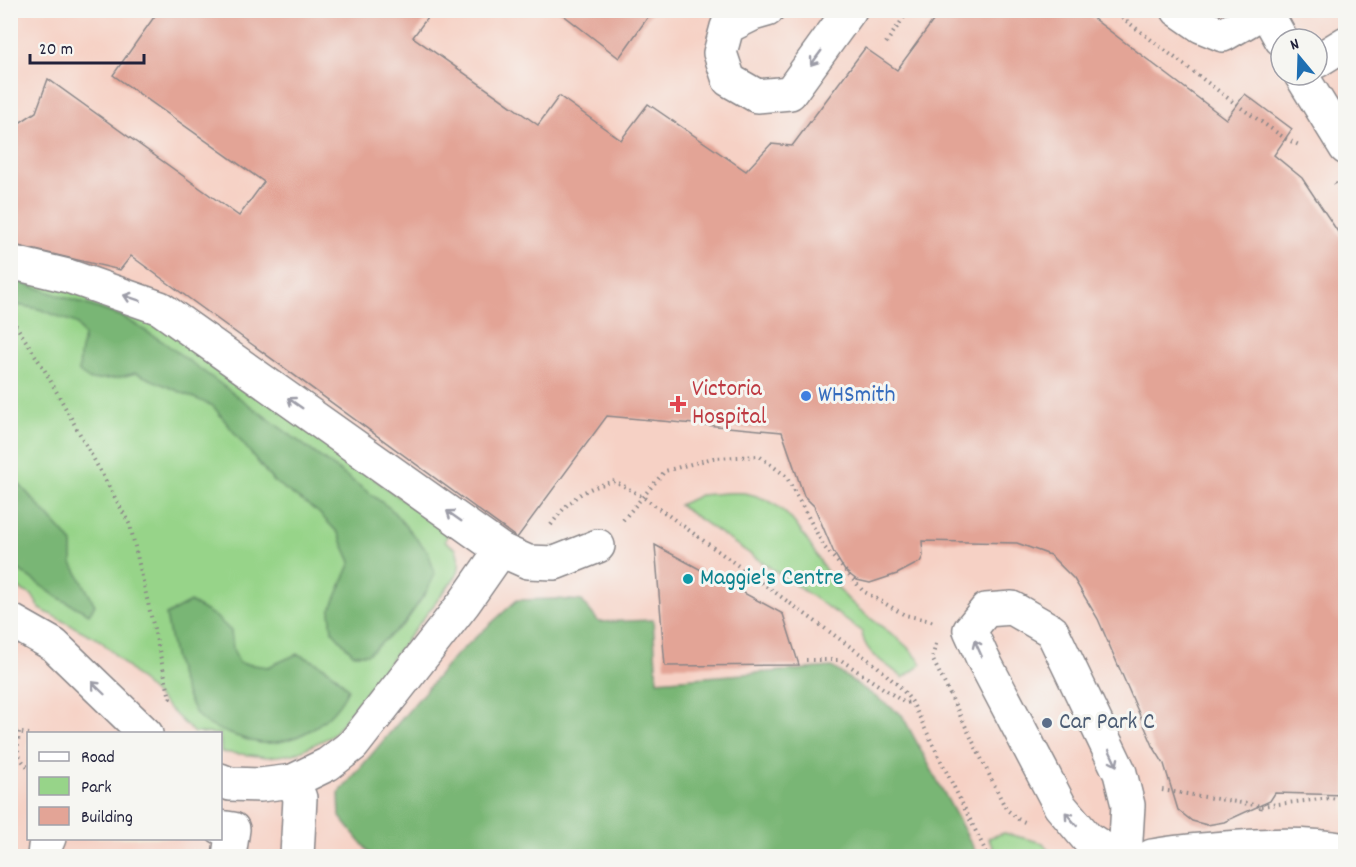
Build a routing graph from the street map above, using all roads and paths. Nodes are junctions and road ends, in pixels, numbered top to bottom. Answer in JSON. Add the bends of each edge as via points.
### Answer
{"nodes":[{"id":1,"x":767,"y":10,"type":"edge"},
{"id":2,"x":850,"y":10,"type":"edge"},
{"id":3,"x":909,"y":10,"type":"edge"},
{"id":4,"x":1112,"y":10,"type":"edge"},
{"id":5,"x":1178,"y":10,"type":"edge"},
{"id":6,"x":1265,"y":11,"type":"edge"},
{"id":7,"x":1274,"y":27,"type":"edge"},
{"id":8,"x":886,"y":43,"type":"dead end"},
{"id":9,"x":1346,"y":43,"type":"edge"},
{"id":10,"x":1329,"y":54,"type":"edge"},
{"id":11,"x":1308,"y":87,"type":"edge"},
{"id":12,"x":1306,"y":148,"type":"dead end"},
{"id":13,"x":1346,"y":148,"type":"edge"},
{"id":14,"x":1334,"y":181,"type":"dead end"},
{"id":15,"x":1346,"y":200,"type":"edge"},
{"id":16,"x":10,"y":262,"type":"edge"},
{"id":17,"x":10,"y":324,"type":"edge"},
{"id":18,"x":643,"y":497,"type":"junction"},
{"id":19,"x":549,"y":529,"type":"dead end"},
{"id":20,"x":598,"y":546,"type":"joint"},
{"id":21,"x":501,"y":550,"type":"junction"},
{"id":22,"x":10,"y":620,"type":"edge"},
{"id":23,"x":956,"y":627,"type":"junction"},
{"id":24,"x":806,"y":660,"type":"dead end"},
{"id":25,"x":912,"y":702,"type":"junction"},
{"id":26,"x":165,"y":704,"type":"dead end"},
{"id":27,"x":10,"y":731,"type":"edge"},
{"id":28,"x":143,"y":731,"type":"edge"},
{"id":29,"x":19,"y":732,"type":"junction"},
{"id":30,"x":27,"y":734,"type":"edge"},
{"id":31,"x":27,"y":766,"type":"edge"},
{"id":32,"x":222,"y":781,"type":"edge"},
{"id":33,"x":293,"y":781,"type":"junction"},
{"id":34,"x":1154,"y":788,"type":"dead end"},
{"id":35,"x":1346,"y":800,"type":"edge"},
{"id":36,"x":1261,"y":806,"type":"junction"},
{"id":37,"x":1260,"y":813,"type":"dead end"},
{"id":38,"x":222,"y":827,"type":"edge"},
{"id":39,"x":1036,"y":827,"type":"dead end"},
{"id":40,"x":48,"y":840,"type":"edge"},
{"id":41,"x":1301,"y":850,"type":"edge"},
{"id":42,"x":1346,"y":850,"type":"edge"},
{"id":43,"x":44,"y":856,"type":"edge"},
{"id":44,"x":229,"y":856,"type":"edge"},
{"id":45,"x":297,"y":856,"type":"edge"},
{"id":46,"x":988,"y":856,"type":"edge"},
{"id":47,"x":1114,"y":856,"type":"edge"},
{"id":48,"x":1125,"y":856,"type":"edge"},
{"id":49,"x":1152,"y":856,"type":"edge"}],
"edges":[{"from":2,"to":1,"type":"street","one_way":true,"via":[[790,93],[757,96],[729,80],[720,53],[727,27]]},
{"from":3,"to":8,"type":"path"},
{"from":4,"to":12,"type":"path","via":[[1237,105]]},
{"from":5,"to":6,"type":"street","via":[[1223,35]]},
{"from":6,"to":7,"type":"street"},
{"from":9,"to":10,"type":"street"},
{"from":11,"to":13,"type":"street"},
{"from":14,"to":15,"type":"path"},
{"from":21,"to":16,"type":"street","one_way":true,"via":[[160,308],[68,276]]},
{"from":17,"to":26,"type":"path","via":[[15,324],[44,369],[130,525],[170,698]]},
{"from":18,"to":19,"type":"path","via":[[615,482],[598,485],[576,495]]},
{"from":18,"to":20,"type":"path"},
{"from":18,"to":23,"type":"path","via":[[665,471],[713,458],[759,456],[786,476],[825,548],[863,591],[905,615]]},
{"from":18,"to":25,"type":"path","via":[[877,666]]},
{"from":20,"to":21,"type":"street","via":[[555,563],[528,562]]},
{"from":21,"to":33,"type":"street","via":[[353,744],[328,764]]},
{"from":28,"to":22,"type":"street","one_way":true,"via":[[54,645]]},
{"from":23,"to":39,"type":"path","via":[[932,658],[1006,809]]},
{"from":47,"to":23,"type":"street","one_way":true,"via":[[1087,838],[1060,806],[983,659]]},
{"from":23,"to":48,"type":"street","one_way":true,"via":[[986,610],[1012,608],[1052,632],[1120,773],[1128,805]]},
{"from":24,"to":25,"type":"path","via":[[841,660],[905,703]]},
{"from":25,"to":46,"type":"path"},
{"from":27,"to":29,"type":"path"},
{"from":29,"to":30,"type":"path"},
{"from":29,"to":31,"type":"path","via":[[20,759]]},
{"from":32,"to":33,"type":"street","via":[[260,785]]},
{"from":33,"to":45,"type":"street","via":[[300,798]]},
{"from":34,"to":36,"type":"path"},
{"from":35,"to":36,"type":"path","via":[[1330,798]]},
{"from":36,"to":37,"type":"path"},
{"from":38,"to":44,"type":"street","via":[[233,829]]},
{"from":40,"to":43,"type":"street"},
{"from":41,"to":42,"type":"street"},
{"from":41,"to":49,"type":"street","via":[[1259,845]]}]}
